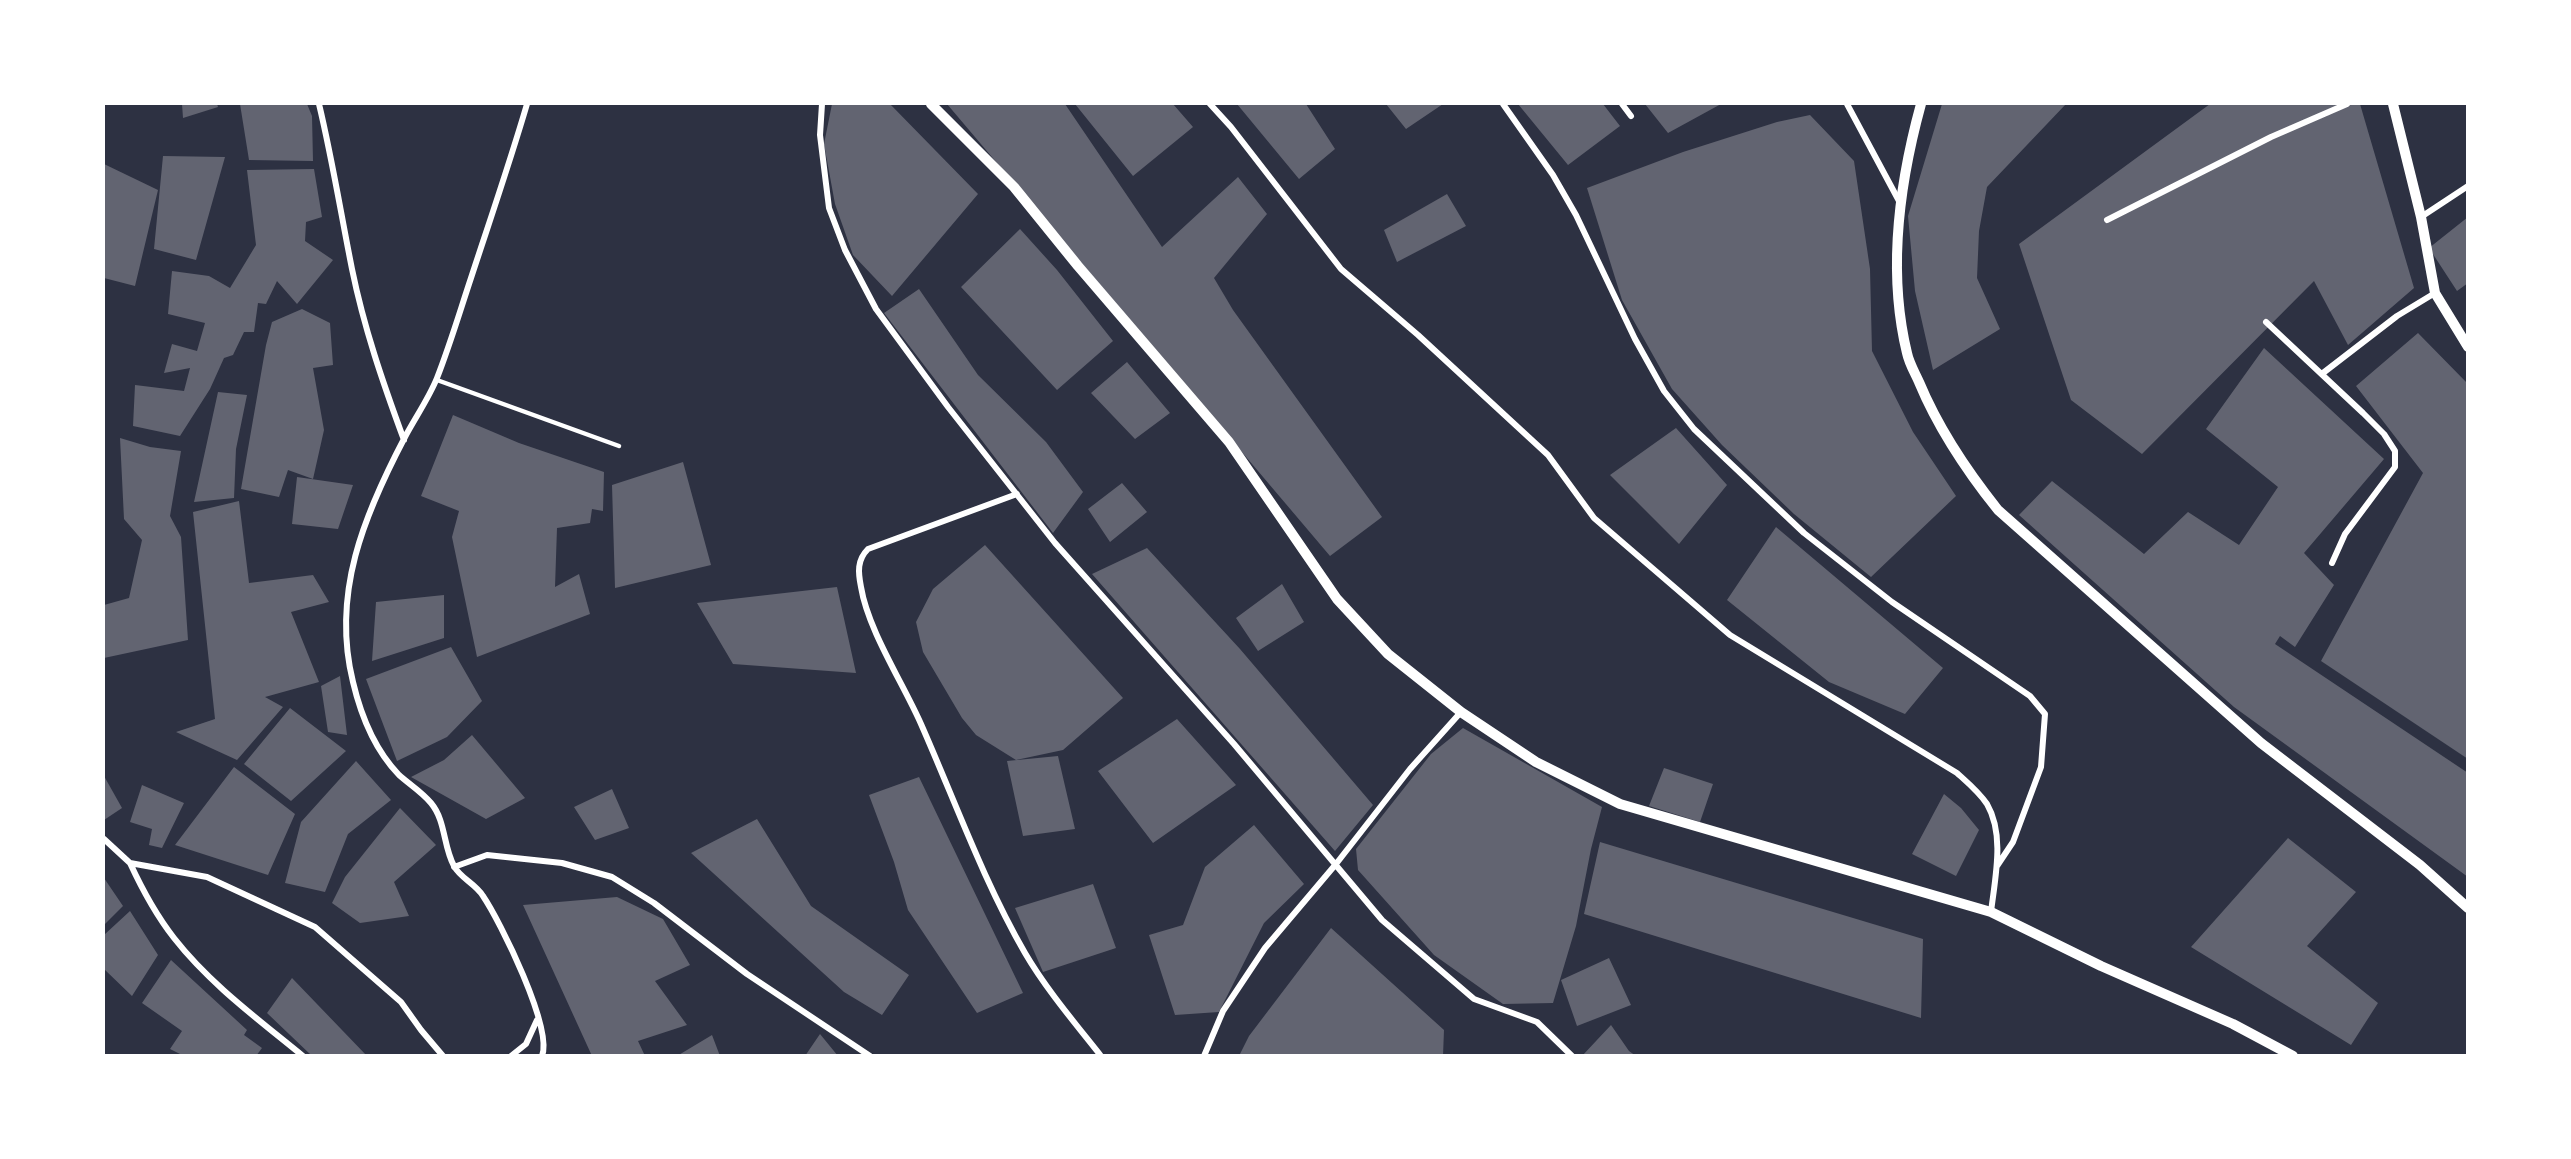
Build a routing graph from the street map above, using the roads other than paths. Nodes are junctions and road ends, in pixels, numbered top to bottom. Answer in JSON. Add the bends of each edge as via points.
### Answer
{"nodes":[{"id":1,"x":320,"y":104,"type":"edge"},
{"id":2,"x":527,"y":104,"type":"edge"},
{"id":3,"x":822,"y":104,"type":"edge"},
{"id":4,"x":931,"y":104,"type":"edge"},
{"id":5,"x":1210,"y":104,"type":"edge"},
{"id":6,"x":1503,"y":104,"type":"edge"},
{"id":7,"x":1622,"y":104,"type":"edge"},
{"id":8,"x":1847,"y":104,"type":"edge"},
{"id":9,"x":1920,"y":104,"type":"edge"},
{"id":10,"x":2347,"y":104,"type":"edge"},
{"id":11,"x":2393,"y":104,"type":"edge"},
{"id":12,"x":1631,"y":116,"type":"dead end"},
{"id":13,"x":2468,"y":186,"type":"edge"},
{"id":14,"x":1899,"y":201,"type":"junction"},
{"id":15,"x":2421,"y":217,"type":"junction"},
{"id":16,"x":2107,"y":220,"type":"dead end"},
{"id":17,"x":2435,"y":293,"type":"junction"},
{"id":18,"x":2266,"y":322,"type":"dead end"},
{"id":19,"x":2468,"y":347,"type":"edge"},
{"id":20,"x":2323,"y":373,"type":"junction"},
{"id":21,"x":437,"y":380,"type":"junction"},
{"id":22,"x":404,"y":440,"type":"junction"},
{"id":23,"x":619,"y":446,"type":"dead end"},
{"id":24,"x":1017,"y":494,"type":"junction"},
{"id":25,"x":2332,"y":562,"type":"dead end"},
{"id":26,"x":1461,"y":712,"type":"junction"},
{"id":27,"x":104,"y":839,"type":"edge"},
{"id":28,"x":130,"y":863,"type":"junction"},
{"id":29,"x":1336,"y":864,"type":"junction"},
{"id":30,"x":454,"y":867,"type":"junction"},
{"id":31,"x":1997,"y":867,"type":"junction"},
{"id":32,"x":2468,"y":908,"type":"edge"},
{"id":33,"x":1991,"y":912,"type":"junction"},
{"id":34,"x":538,"y":1019,"type":"junction"},
{"id":35,"x":303,"y":1056,"type":"edge"},
{"id":36,"x":443,"y":1056,"type":"edge"},
{"id":37,"x":512,"y":1056,"type":"edge"},
{"id":38,"x":542,"y":1056,"type":"edge"},
{"id":39,"x":870,"y":1056,"type":"edge"},
{"id":40,"x":1101,"y":1056,"type":"edge"},
{"id":41,"x":1204,"y":1056,"type":"edge"},
{"id":42,"x":1572,"y":1056,"type":"edge"},
{"id":43,"x":2293,"y":1056,"type":"edge"}],
"edges":[{"from":1,"to":22,"type":"street","via":[[352,270],[375,359]]},
{"from":2,"to":21,"type":"street"},
{"from":3,"to":24,"type":"street","via":[[820,135],[829,208],[845,250],[876,309]]},
{"from":4,"to":26,"type":"street","via":[[1014,187],[1229,442],[1337,599],[1388,654]]},
{"from":5,"to":31,"type":"street","via":[[1341,269],[1548,455],[1594,518],[1730,635],[1957,773],[1973,787],[1987,805],[1996,831]]},
{"from":6,"to":31,"type":"street","via":[[1553,175],[1635,339],[1664,391],[1694,429],[1804,532],[1892,602],[2030,696],[2045,714],[2041,767],[2013,842]]},
{"from":7,"to":12,"type":"street"},
{"from":8,"to":14,"type":"street"},
{"from":9,"to":14,"type":"street"},
{"from":10,"to":16,"type":"street","via":[[2271,137]]},
{"from":11,"to":15,"type":"street"},
{"from":13,"to":15,"type":"street"},
{"from":14,"to":32,"type":"street","via":[[1897,292],[1907,354],[1938,427],[1970,476],[1998,510],[2261,743]]},
{"from":15,"to":17,"type":"street"},
{"from":17,"to":19,"type":"street"},
{"from":17,"to":20,"type":"street","via":[[2397,316]]},
{"from":18,"to":20,"type":"street"},
{"from":20,"to":25,"type":"street","via":[[2384,434],[2395,451],[2395,468],[2346,534]]},
{"from":21,"to":22,"type":"street"},
{"from":21,"to":23,"type":"lane"},
{"from":22,"to":30,"type":"street","via":[[359,538],[347,592],[346,644],[363,720],[398,773],[432,803],[443,825]]},
{"from":24,"to":29,"type":"street","via":[[1055,543]]},
{"from":24,"to":40,"type":"street","via":[[868,549],[858,565],[861,589],[965,833],[1025,954]]},
{"from":26,"to":29,"type":"street","via":[[1410,769]]},
{"from":26,"to":33,"type":"street","via":[[1536,762],[1620,804]]},
{"from":27,"to":28,"type":"street"},
{"from":28,"to":35,"type":"street","via":[[157,914],[192,959]]},
{"from":28,"to":36,"type":"street","via":[[207,877],[315,927],[401,1002]]},
{"from":29,"to":41,"type":"street","via":[[1265,948],[1223,1011]]},
{"from":29,"to":42,"type":"street","via":[[1382,921],[1440,972],[1474,999],[1537,1022]]},
{"from":30,"to":34,"type":"street","via":[[482,892],[506,935]]},
{"from":30,"to":39,"type":"street","via":[[487,855],[504,856],[562,863],[612,877]]},
{"from":31,"to":33,"type":"street"},
{"from":33,"to":43,"type":"street","via":[[2233,1024]]},
{"from":34,"to":37,"type":"street","via":[[526,1044]]},
{"from":34,"to":38,"type":"street"}]}
